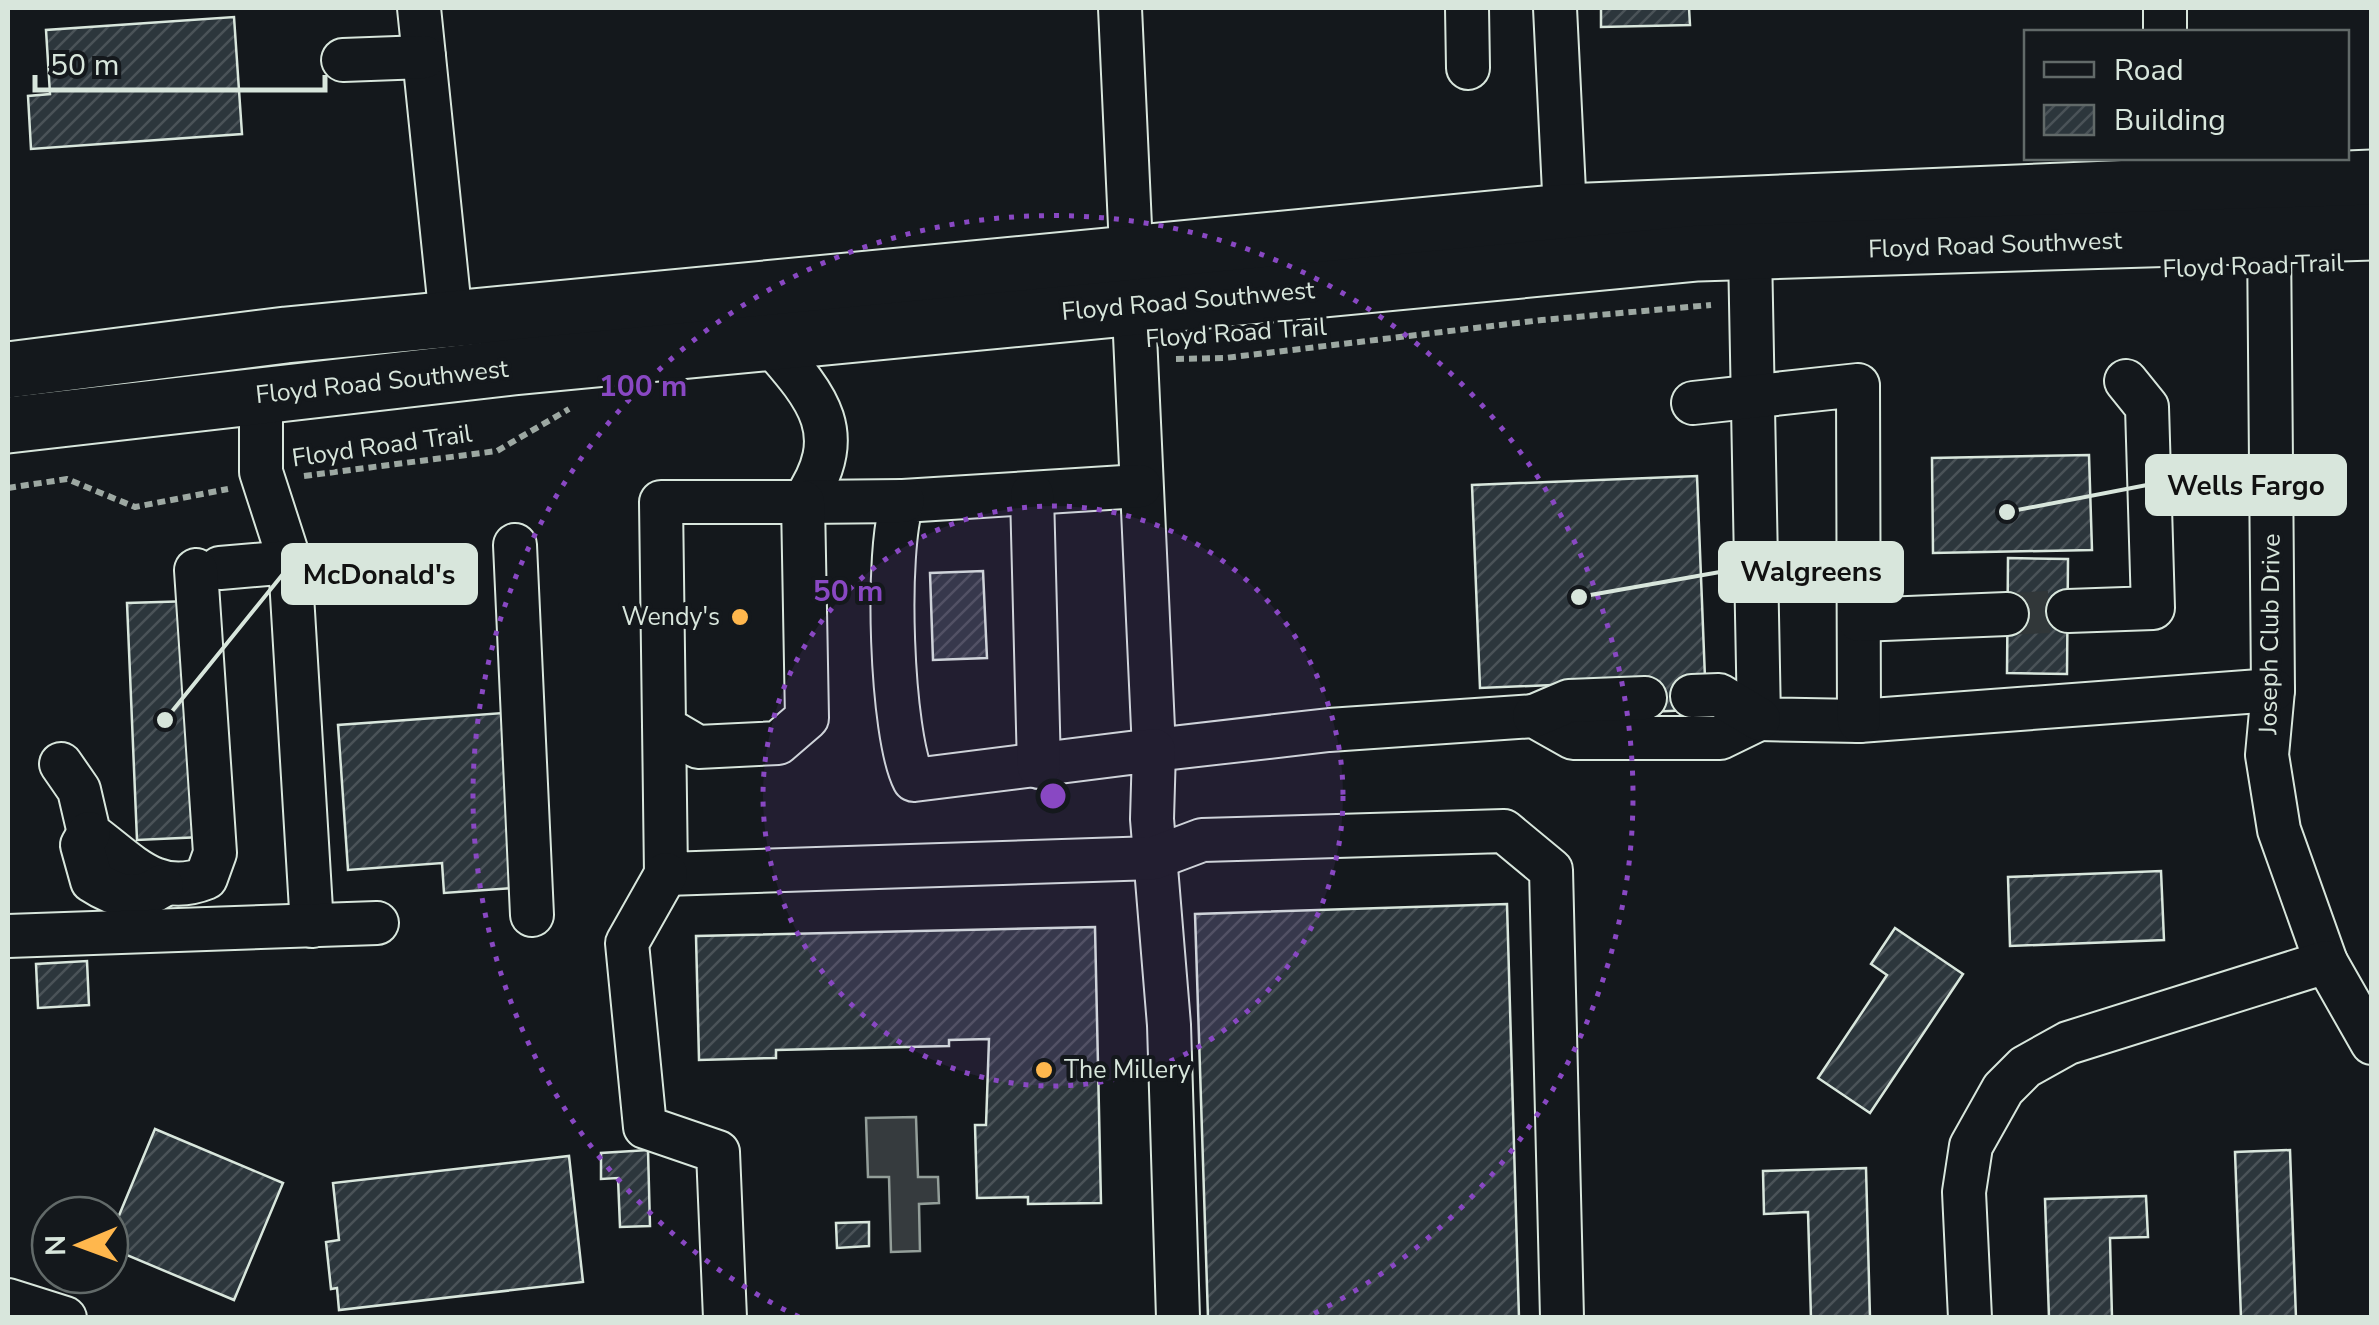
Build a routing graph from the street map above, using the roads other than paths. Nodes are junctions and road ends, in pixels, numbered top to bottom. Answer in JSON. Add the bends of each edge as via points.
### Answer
{"nodes":[{"id":1,"x":419,"y":8,"type":"edge"},
{"id":2,"x":1120,"y":8,"type":"edge"},
{"id":3,"x":1467,"y":8,"type":"edge"},
{"id":4,"x":1555,"y":8,"type":"edge"},
{"id":5,"x":424,"y":58,"type":"junction"},
{"id":6,"x":343,"y":60,"type":"dead end"},
{"id":7,"x":1468,"y":68,"type":"dead end"},
{"id":8,"x":2167,"y":172,"type":"edge"},
{"id":9,"x":2372,"y":178,"type":"edge"},
{"id":10,"x":1565,"y":212,"type":"junction"},
{"id":11,"x":2372,"y":232,"type":"edge"},
{"id":12,"x":2269,"y":237,"type":"junction"},
{"id":13,"x":1750,"y":277,"type":"junction"},
{"id":14,"x":1133,"y":280,"type":"junction"},
{"id":15,"x":451,"y":319,"type":"junction"},
{"id":16,"x":768,"y":342,"type":"junction"},
{"id":17,"x":8,"y":370,"type":"edge"},
{"id":18,"x":2126,"y":381,"type":"dead end"},
{"id":19,"x":1752,"y":394,"type":"junction"},
{"id":20,"x":261,"y":396,"type":"junction"},
{"id":21,"x":1692,"y":404,"type":"dead end"},
{"id":22,"x":8,"y":424,"type":"edge"},
{"id":23,"x":1140,"y":486,"type":"junction"},
{"id":24,"x":1032,"y":494,"type":"junction"},
{"id":25,"x":904,"y":500,"type":"junction"},
{"id":26,"x":803,"y":502,"type":"junction"},
{"id":27,"x":514,"y":545,"type":"dead end"},
{"id":28,"x":290,"y":562,"type":"junction"},
{"id":29,"x":2068,"y":611,"type":"tunnel mouth"},
{"id":30,"x":2007,"y":614,"type":"tunnel mouth"},
{"id":31,"x":1858,"y":620,"type":"junction"},
{"id":32,"x":2272,"y":690,"type":"junction"},
{"id":33,"x":1692,"y":696,"type":"dead end"},
{"id":34,"x":1646,"y":698,"type":"dead end"},
{"id":35,"x":1534,"y":716,"type":"junction"},
{"id":36,"x":1759,"y":719,"type":"junction"},
{"id":37,"x":1859,"y":721,"type":"junction"},
{"id":38,"x":664,"y":727,"type":"junction"},
{"id":39,"x":1154,"y":750,"type":"junction"},
{"id":40,"x":61,"y":764,"type":"dead end"},
{"id":41,"x":1039,"y":767,"type":"junction"},
{"id":42,"x":1154,"y":858,"type":"junction"},
{"id":43,"x":666,"y":874,"type":"junction"},
{"id":44,"x":532,"y":915,"type":"dead end"},
{"id":45,"x":377,"y":924,"type":"dead end"},
{"id":46,"x":312,"y":926,"type":"junction"},
{"id":47,"x":8,"y":936,"type":"edge"},
{"id":48,"x":2326,"y":962,"type":"junction"},
{"id":49,"x":2372,"y":1043,"type":"edge"},
{"id":50,"x":8,"y":1300,"type":"edge"},
{"id":51,"x":65,"y":1318,"type":"edge"},
{"id":52,"x":726,"y":1318,"type":"edge"},
{"id":53,"x":1178,"y":1318,"type":"edge"},
{"id":54,"x":1562,"y":1318,"type":"edge"},
{"id":55,"x":1970,"y":1318,"type":"edge"}],
"edges":[{"from":1,"to":5,"type":"street"},
{"from":2,"to":14,"type":"street"},
{"from":3,"to":7,"type":"street"},
{"from":4,"to":10,"type":"street"},
{"from":5,"to":6,"type":"street"},
{"from":5,"to":15,"type":"street"},
{"from":8,"to":9,"type":"main road","name":"Floyd Road Southwest"},
{"from":8,"to":10,"type":"main road","name":"Floyd Road Southwest"},
{"from":10,"to":14,"type":"main road","name":"Floyd Road Southwest"},
{"from":11,"to":12,"type":"main road","name":"Floyd Road Southwest"},
{"from":12,"to":13,"type":"main road","name":"Floyd Road Southwest"},
{"from":12,"to":32,"type":"street","name":"Joseph Club Drive"},
{"from":13,"to":14,"type":"main road","name":"Floyd Road Southwest"},
{"from":13,"to":19,"type":"street"},
{"from":14,"to":15,"type":"main road","name":"Floyd Road Southwest"},
{"from":14,"to":16,"type":"main road","name":"Floyd Road Southwest"},
{"from":14,"to":23,"type":"street"},
{"from":15,"to":17,"type":"main road","name":"Floyd Road Southwest"},
{"from":16,"to":20,"type":"main road","name":"Floyd Road Southwest"},
{"from":16,"to":26,"type":"street","via":[[820,408],[824,472]]},
{"from":18,"to":29,"type":"street","via":[[2147,407],[2153,608]]},
{"from":19,"to":21,"type":"street"},
{"from":19,"to":31,"type":"street","via":[[1858,386]]},
{"from":19,"to":36,"type":"street"},
{"from":20,"to":22,"type":"main road","name":"Floyd Road Southwest"},
{"from":20,"to":28,"type":"street","via":[[264,482]]},
{"from":23,"to":24,"type":"street"},
{"from":23,"to":39,"type":"street"},
{"from":24,"to":25,"type":"street"},
{"from":24,"to":41,"type":"street"},
{"from":25,"to":26,"type":"street"},
{"from":25,"to":41,"type":"street","via":[[896,521],[893,584],[906,765],[914,780]]},
{"from":26,"to":38,"type":"street","via":[[661,502]]},
{"from":26,"to":38,"type":"street","via":[[808,718],[778,744],[698,747]]},
{"from":27,"to":44,"type":"street"},
{"from":28,"to":40,"type":"street","via":[[208,569],[215,853],[206,878],[137,897],[112,894],[92,881],[84,863],[89,833],[79,790]]},
{"from":28,"to":46,"type":"street"},
{"from":30,"to":31,"type":"street"},
{"from":31,"to":37,"type":"street"},
{"from":32,"to":37,"type":"street"},
{"from":32,"to":48,"type":"street","name":"Joseph Club Drive","via":[[2267,755],[2279,830]]},
{"from":33,"to":36,"type":"street","via":[[1719,695]]},
{"from":34,"to":35,"type":"street","via":[[1569,701]]},
{"from":35,"to":36,"type":"street","via":[[1574,738],[1720,738]]},
{"from":35,"to":39,"type":"street"},
{"from":36,"to":37,"type":"street"},
{"from":38,"to":43,"type":"street"},
{"from":39,"to":41,"type":"street"},
{"from":39,"to":42,"type":"street"},
{"from":42,"to":43,"type":"street"},
{"from":42,"to":53,"type":"street","via":[[1169,1025]]},
{"from":42,"to":54,"type":"street","via":[[1202,840],[1504,831],[1550,870]]},
{"from":43,"to":52,"type":"street","via":[[626,943],[644,1127],[718,1152]]},
{"from":45,"to":46,"type":"street"},
{"from":46,"to":47,"type":"street"},
{"from":48,"to":49,"type":"street","name":"Joseph Club Drive"},
{"from":48,"to":55,"type":"street","via":[[2068,1044],[2003,1088],[1971,1146],[1964,1192]]},
{"from":50,"to":51,"type":"street"}]}
